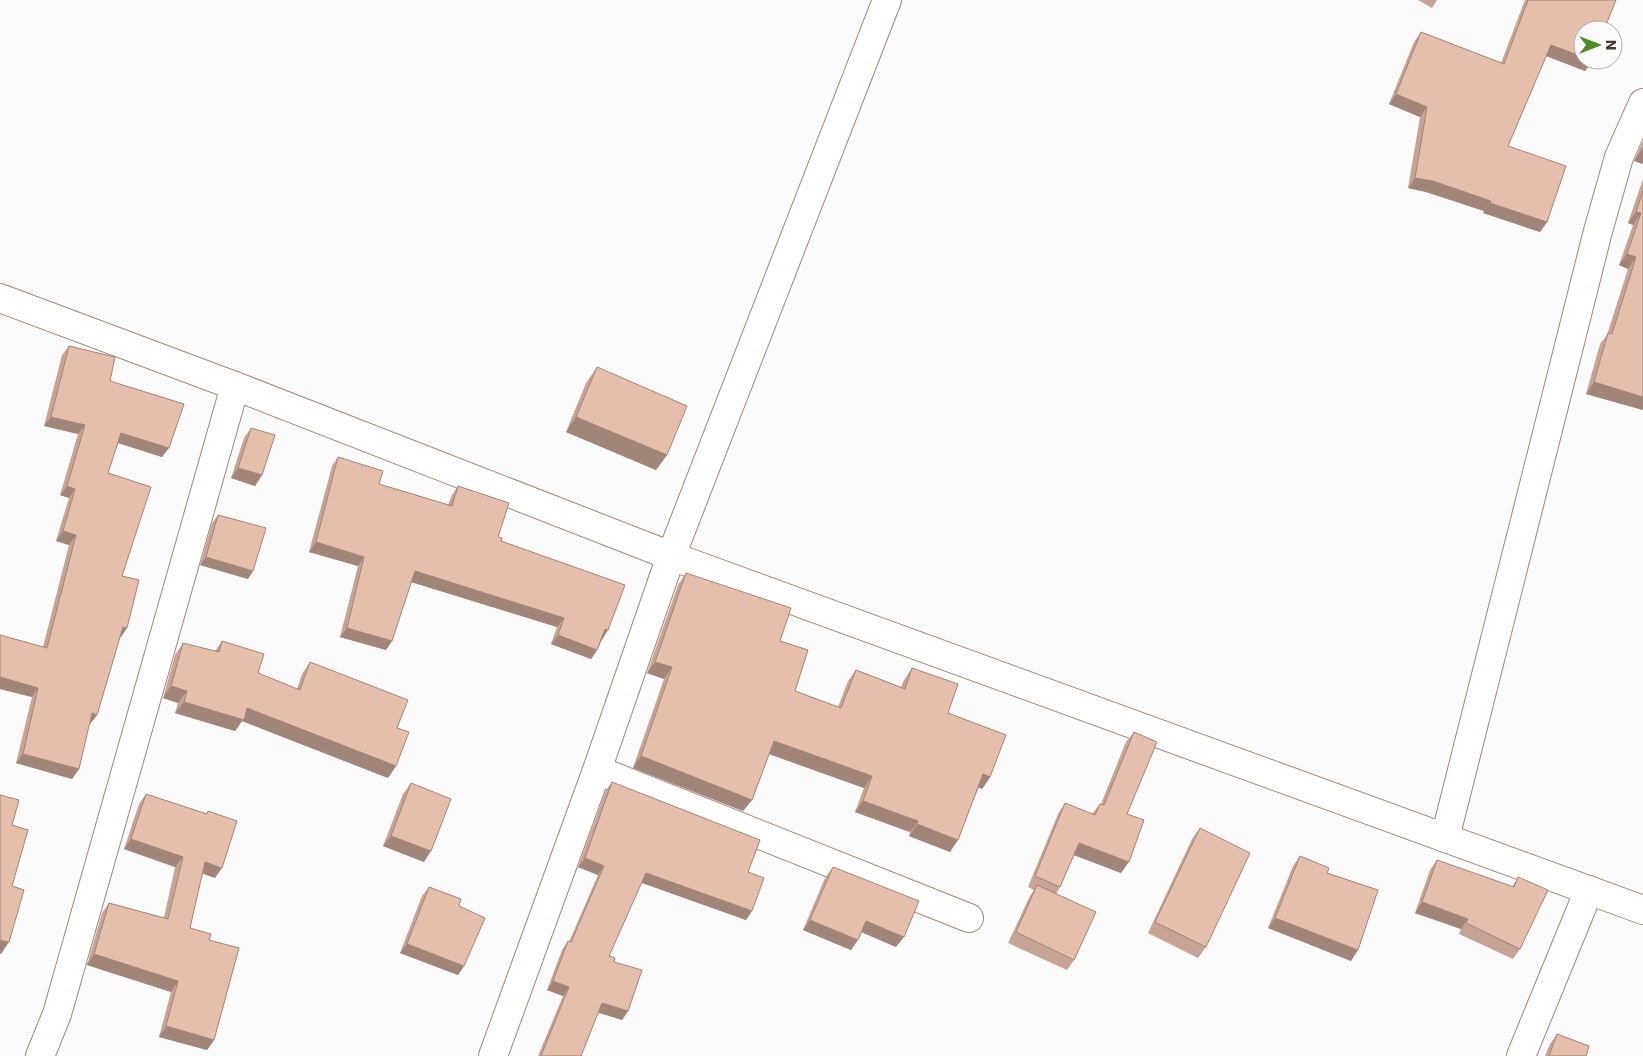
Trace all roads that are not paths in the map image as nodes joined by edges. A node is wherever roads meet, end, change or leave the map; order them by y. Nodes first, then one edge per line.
1 (887, 0) edge
2 (1643, 103) edge
3 (0, 298) edge
4 (235, 386) junction
5 (670, 556) junction
6 (597, 770) junction
7 (1445, 838) junction
8 (1589, 890) junction
9 (1643, 910) edge
10 (969, 918) dead end
11 (40, 1056) edge
12 (493, 1056) edge
13 (1521, 1056) edge

1 - 5 street
2 - 7 street
3 - 4 street
4 - 5 street
4 - 11 street
5 - 6 street
5 - 7 street
6 - 10 street
6 - 12 street
7 - 8 street
8 - 9 street
8 - 13 street

